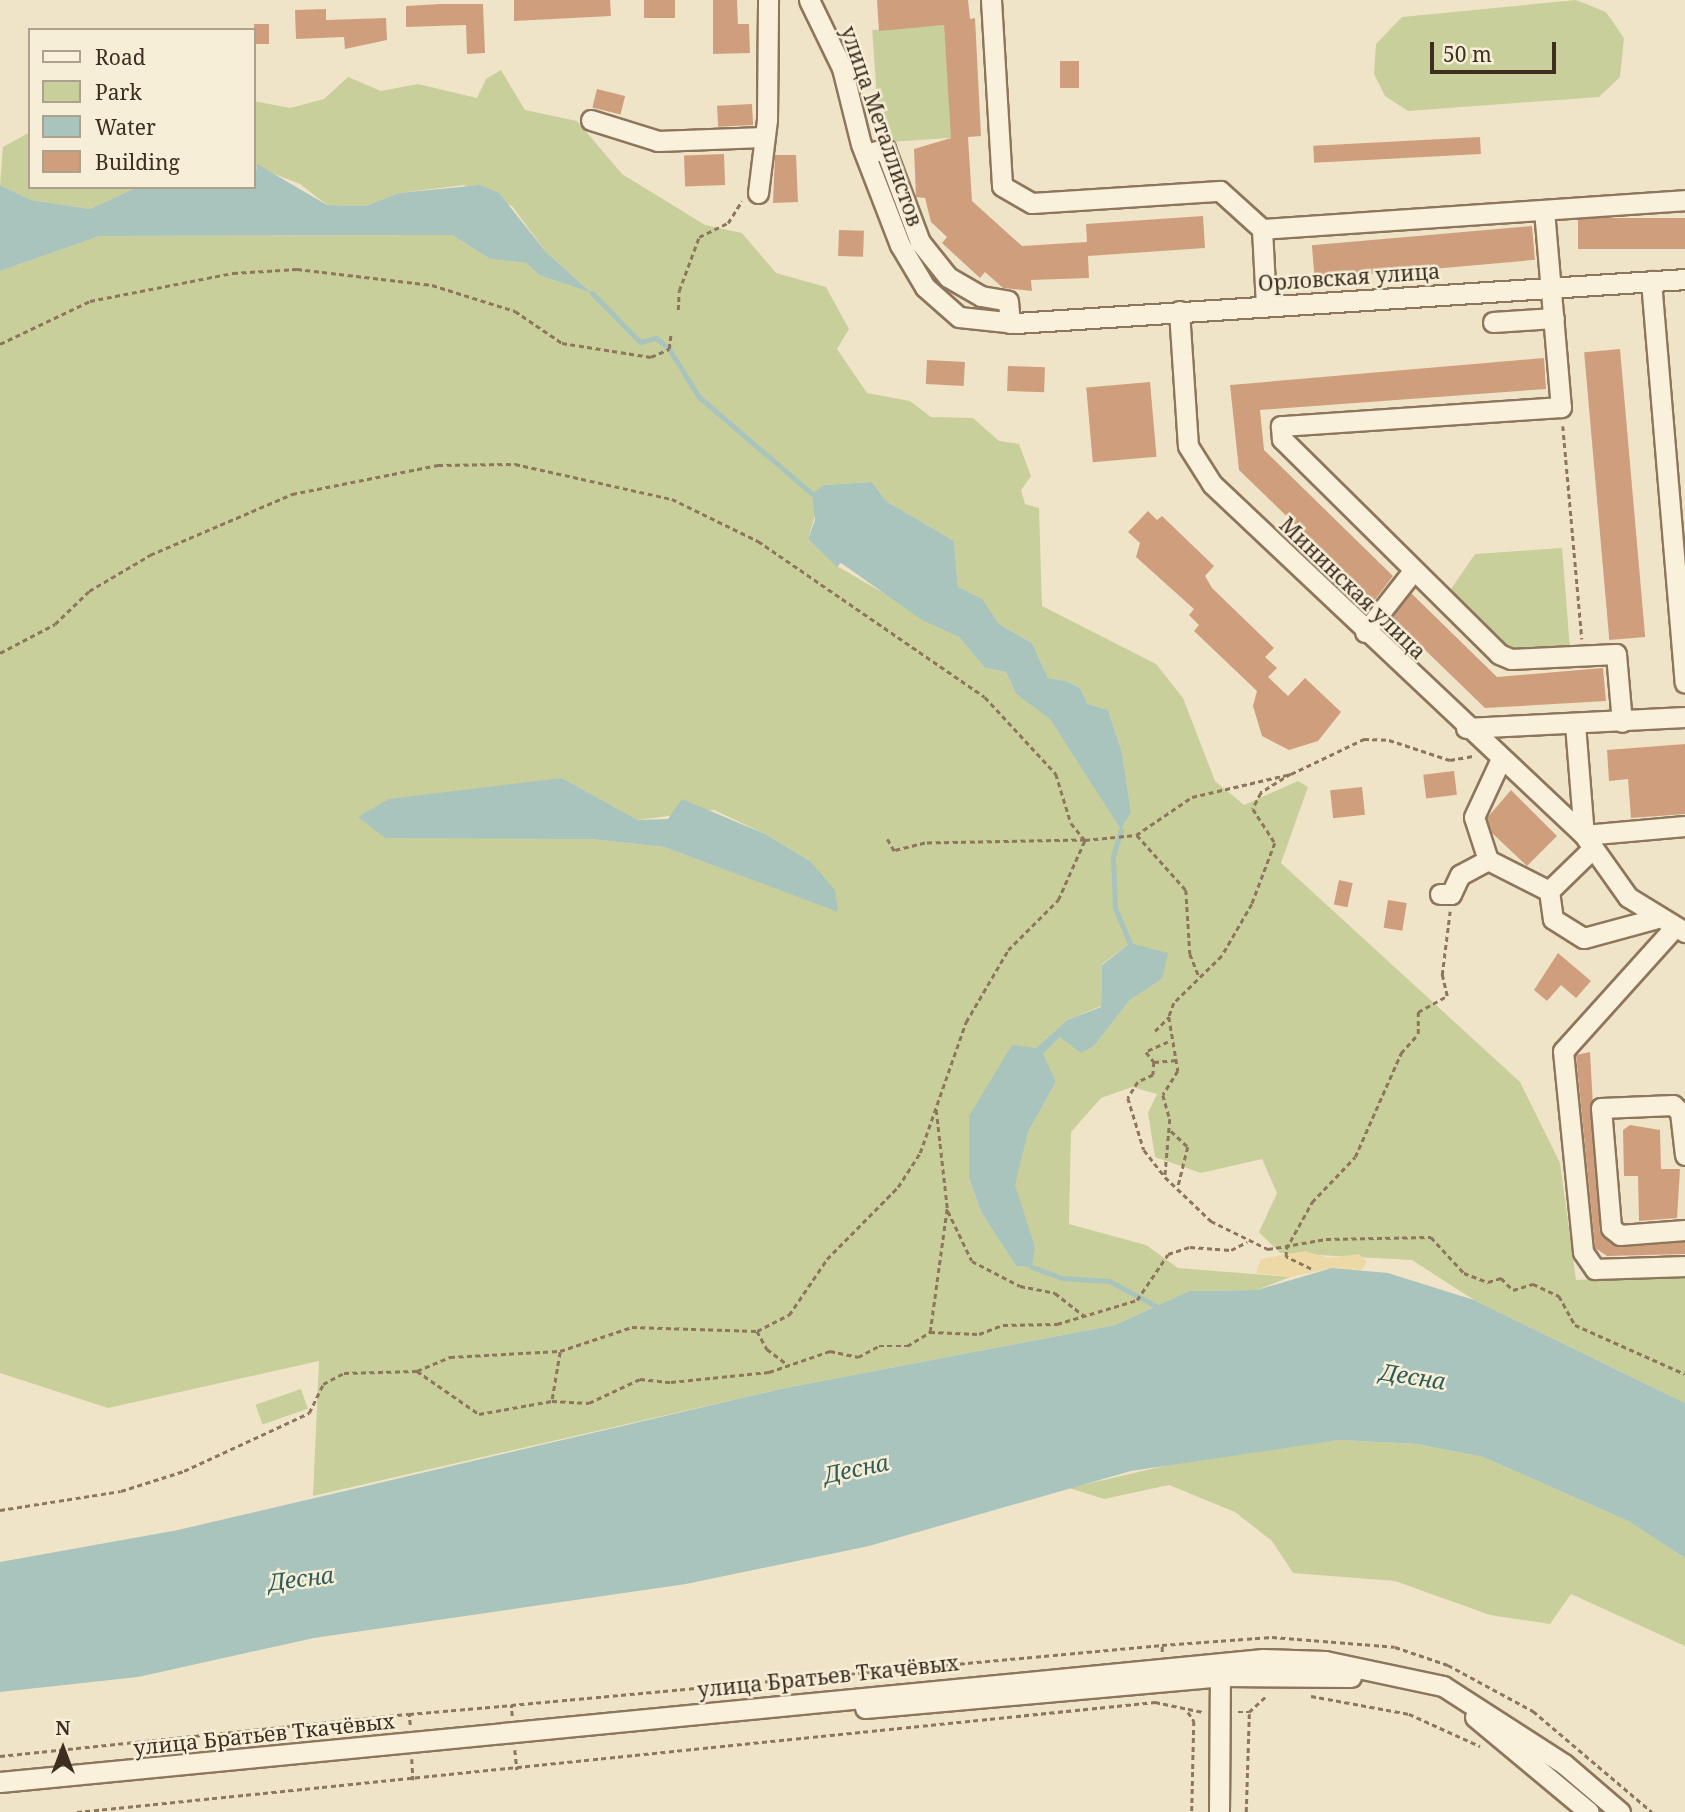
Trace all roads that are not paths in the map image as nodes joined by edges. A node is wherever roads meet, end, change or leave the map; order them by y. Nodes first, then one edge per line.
1 (768, 0) edge
2 (809, 0) edge
3 (991, 0) edge
4 (591, 120) dead end
5 (763, 137) junction
6 (865, 155) junction
7 (751, 195) road end
8 (1685, 200) edge
9 (1544, 210) junction
10 (1262, 229) junction
11 (1685, 279) edge
12 (1651, 281) junction
13 (1550, 286) junction
14 (1266, 306) junction
15 (1179, 311) junction
16 (1554, 318) junction
17 (1493, 322) dead end
18 (1013, 323) junction
19 (1413, 571) junction
20 (1365, 632) junction
21 (1685, 683) edge
22 (1685, 717) edge
23 (1622, 722) junction
24 (1575, 724) junction
25 (1466, 728) junction
26 (1496, 756) junction
27 (1685, 826) edge
28 (1588, 842) junction
29 (1488, 860) junction
30 (1549, 891) junction
31 (1445, 894) road end
32 (1654, 919) junction
33 (1679, 930) edge
34 (1685, 1155) edge
35 (1685, 1230) edge
36 (1685, 1266) edge
37 (1220, 1669) junction
38 (514, 1737) junction
39 (0, 1782) edge
40 (0, 1793) edge
41 (1219, 1812) edge
42 (1590, 1812) edge
43 (1619, 1812) edge

1 - 5 street
2 - 6 street, улица Металлистов
3 - 10 street
4 - 5 street
5 - 7 street
6 - 18 street, улица Металлистов
6 - 18 street
8 - 9 street
9 - 10 street
9 - 13 street
10 - 14 street
11 - 12 street, Орловская улица
12 - 13 street, Орловская улица
12 - 21 street
13 - 14 street, Орловская улица
13 - 16 street
14 - 15 street, Орловская улица
15 - 18 street, Орловская улица
15 - 20 street, Мининская улица
16 - 17 street
16 - 19 street
19 - 20 street
19 - 23 street
20 - 25 street, Мининская улица
22 - 23 street
23 - 24 street
24 - 25 street
24 - 28 street
25 - 26 street, Мининская улица
26 - 28 street, Мининская улица
26 - 29 street
27 - 28 street
28 - 30 street
28 - 32 street, Мининская улица
29 - 30 street
29 - 31 street
30 - 32 street
32 - 33 street, Мининская улица
33 - 36 street
34 - 35 street
37 - 38 street, улица Братьев Ткачёвых
37 - 41 street
37 - 42 street, улица Братьев Ткачёвых
37 - 43 street, улица Братьев Ткачёвых
38 - 39 street, улица Братьев Ткачёвых
38 - 40 street, улица Братьев Ткачёвых

